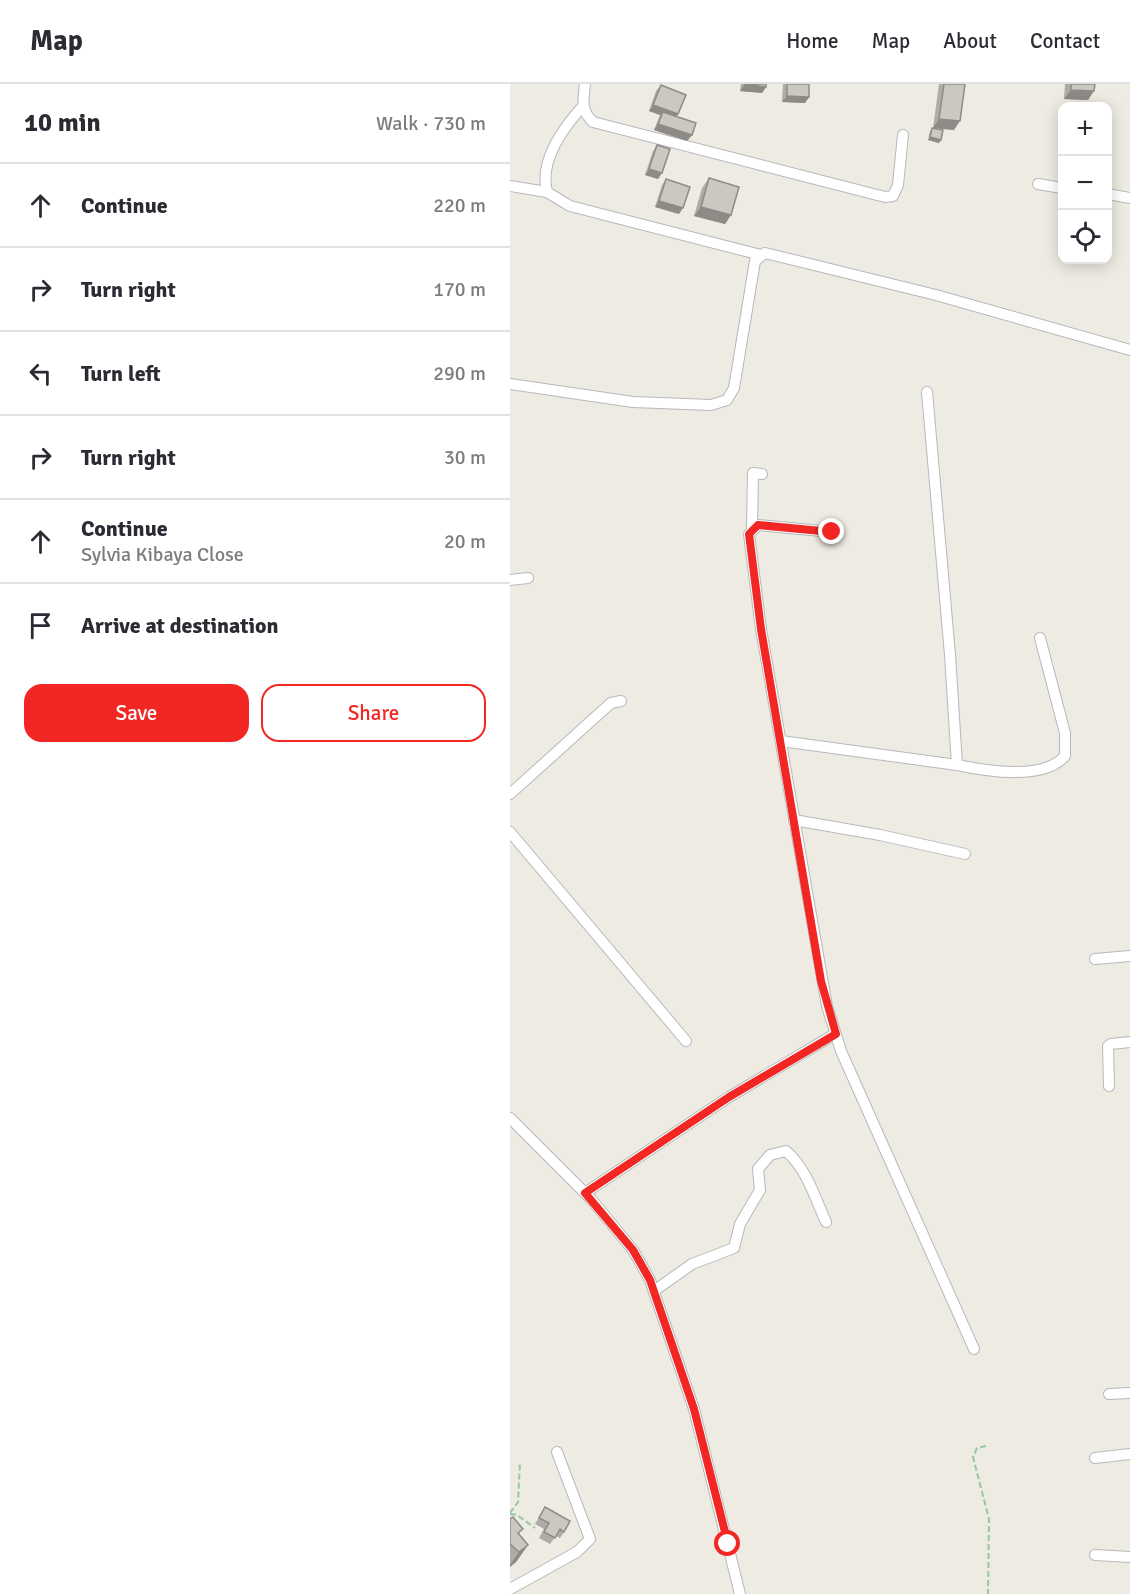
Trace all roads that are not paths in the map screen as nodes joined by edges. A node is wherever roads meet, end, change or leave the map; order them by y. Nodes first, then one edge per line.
1 (585, 84) edge
2 (583, 106) junction
3 (903, 135) dead end
4 (1038, 184) dead end
5 (510, 186) edge
6 (1058, 187) edge
7 (548, 192) junction
8 (1112, 195) edge
9 (1130, 198) edge
10 (761, 255) junction
11 (1130, 350) edge
12 (510, 384) edge
13 (927, 392) dead end
14 (762, 474) dead end
15 (752, 528) junction
16 (832, 532) dead end
17 (528, 578) dead end
18 (510, 579) edge
19 (1040, 638) dead end
20 (621, 701) dead end
21 (781, 741) junction
22 (957, 765) junction
23 (510, 794) edge
24 (794, 820) junction
25 (510, 832) edge
26 (965, 854) dead end
27 (1130, 956) edge
28 (1095, 959) dead end
29 (836, 1034) junction
30 (686, 1041) dead end
31 (1130, 1042) edge
32 (1109, 1086) dead end
33 (510, 1118) edge
34 (585, 1193) junction
35 (826, 1222) dead end
36 (654, 1291) junction
37 (974, 1349) dead end
38 (1130, 1393) edge
39 (1109, 1394) dead end
40 (557, 1452) dead end
41 (1130, 1454) edge
42 (1095, 1458) dead end
43 (1095, 1555) dead end
44 (1130, 1557) edge
45 (510, 1589) edge
46 (741, 1594) edge

1 - 2 street
2 - 3 street
2 - 7 street
4 - 6 street
5 - 7 street
7 - 10 street
8 - 9 street
10 - 11 street
10 - 12 street
13 - 22 street
14 - 15 street
15 - 16 street
15 - 21 street
17 - 18 street
19 - 22 street
20 - 23 street
21 - 22 street
21 - 24 street
24 - 26 street
24 - 29 street
25 - 30 street
27 - 28 street
29 - 34 street
29 - 37 street
31 - 32 street
33 - 34 street
34 - 36 street
35 - 36 street
36 - 46 street
38 - 39 street
40 - 45 street
41 - 42 street
43 - 44 street

